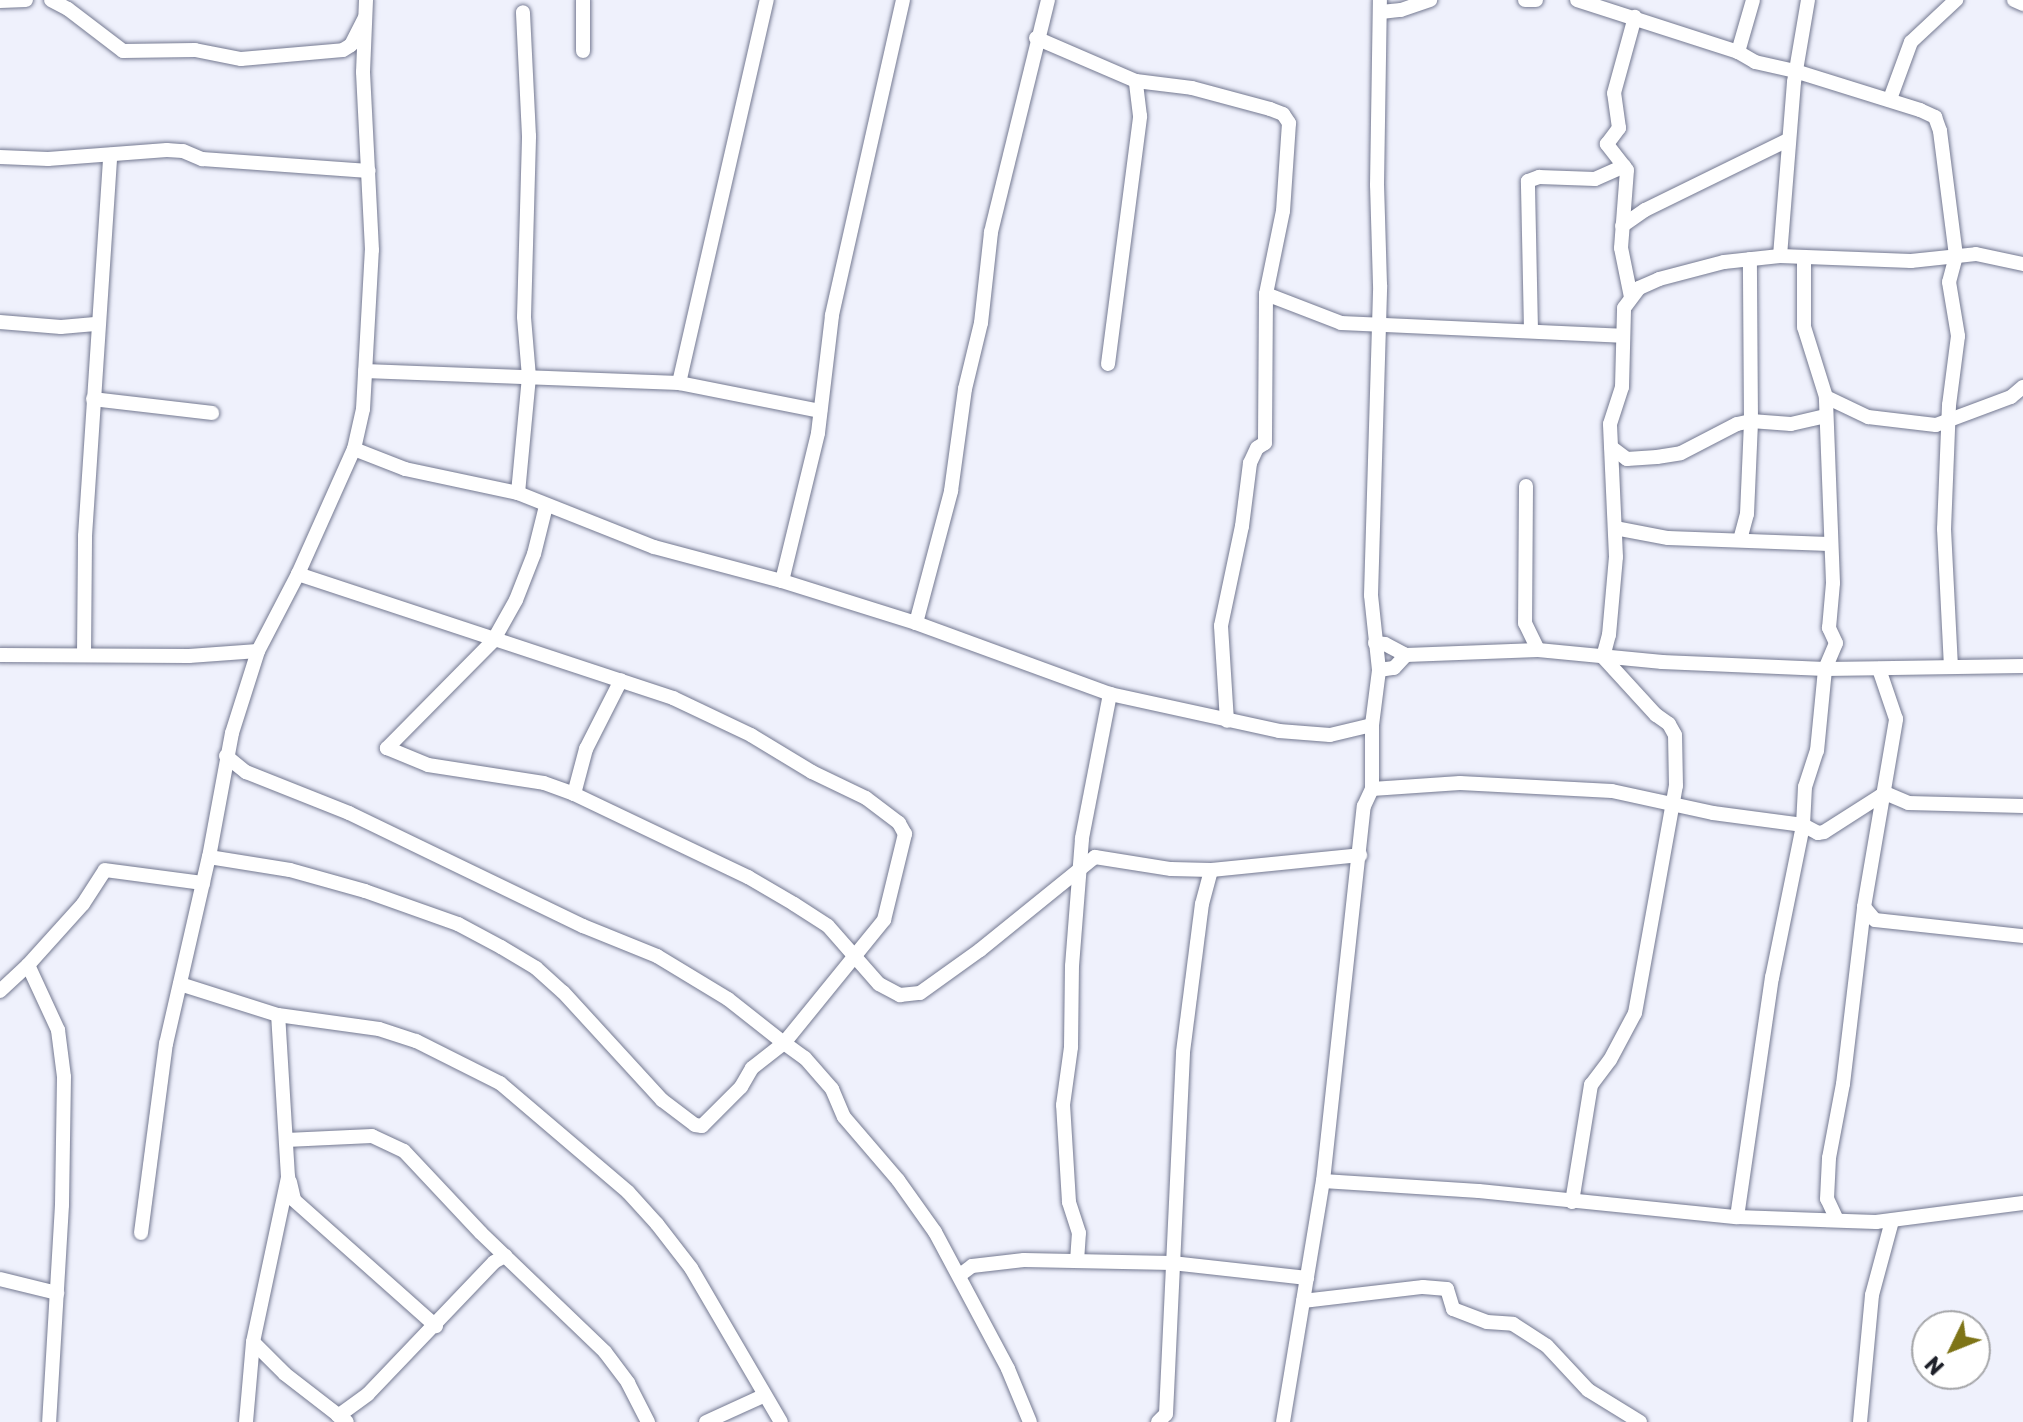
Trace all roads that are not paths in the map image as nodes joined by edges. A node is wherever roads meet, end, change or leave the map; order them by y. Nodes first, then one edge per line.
1 (26, 0) edge
2 (51, 0) edge
3 (366, 0) edge
4 (583, 0) edge
5 (767, 0) edge
6 (903, 0) edge
7 (1048, 0) edge
8 (1430, 0) edge
9 (1525, 0) edge
10 (1536, 0) edge
11 (1577, 0) edge
12 (1753, 0) edge
13 (1808, 0) edge
14 (1956, 0) edge
15 (2014, 0) edge
16 (0, 1) edge
17 (2023, 4) edge
18 (1380, 6) edge
19 (523, 12) dead end
20 (1635, 17) junction
21 (365, 18) junction
22 (1036, 38) junction
23 (583, 51) dead end
24 (1738, 52) junction
25 (1795, 71) junction
26 (1136, 81) junction
27 (1890, 99) junction
28 (1788, 140) junction
29 (110, 155) junction
30 (0, 157) edge
31 (1624, 166) junction
32 (369, 171) junction
33 (1622, 226) junction
34 (1780, 256) junction
35 (1956, 256) junction
36 (1804, 257) junction
37 (1750, 259) junction
38 (2023, 264) edge
39 (1266, 294) junction
40 (1631, 297) junction
41 (0, 322) edge
42 (98, 324) junction
43 (1378, 326) junction
44 (1531, 330) junction
45 (1622, 336) junction
46 (1108, 364) dead end
47 (365, 371) junction
48 (529, 377) junction
49 (679, 383) junction
50 (2023, 387) edge
51 (1826, 397) junction
52 (93, 399) junction
53 (820, 411) junction
54 (212, 413) dead end
55 (1825, 416) junction
56 (1951, 419) junction
57 (1751, 421) junction
58 (1611, 447) junction
59 (354, 449) junction
60 (1526, 486) dead end
61 (518, 493) junction
62 (546, 506) junction
63 (1615, 528) junction
64 (1740, 540) junction
65 (1829, 544) junction
66 (298, 574) junction
67 (782, 581) junction
68 (916, 623) junction
69 (493, 641) junction
70 (1375, 643) junction
71 (1538, 650) junction
72 (258, 651) junction
73 (0, 655) edge
74 (84, 655) junction
75 (1406, 655) junction
76 (1603, 657) junction
77 (2023, 666) edge
78 (1951, 667) junction
79 (1825, 669) junction
80 (1879, 669) junction
81 (1379, 670) junction
82 (621, 680) junction
83 (1110, 694) junction
84 (1227, 721) junction
85 (1372, 725) junction
86 (226, 756) junction
87 (1372, 789) junction
88 (1885, 793) junction
89 (574, 794) junction
90 (1674, 805) junction
91 (2023, 806) edge
92 (1803, 825) junction
93 (1360, 855) junction
94 (209, 857) junction
95 (1080, 865) junction
96 (1211, 870) junction
97 (203, 883) junction
98 (1864, 907) junction
99 (2023, 936) edge
100 (855, 957) junction
101 (28, 965) junction
102 (180, 984) junction
103 (0, 991) edge
104 (278, 1015) junction
105 (784, 1043) junction
106 (286, 1140) junction
107 (288, 1177) junction
108 (1323, 1181) junction
109 (1572, 1202) junction
110 (2023, 1203) edge
111 (1737, 1217) junction
112 (1837, 1220) junction
113 (1892, 1221) junction
114 (141, 1233) dead end
115 (505, 1256) junction
116 (1077, 1261) junction
117 (1172, 1263) junction
118 (960, 1275) junction
119 (1307, 1278) junction
120 (0, 1279) edge
121 (57, 1293) junction
122 (1303, 1301) junction
123 (436, 1326) junction
124 (253, 1342) junction
125 (763, 1396) junction
126 (342, 1419) edge
127 (49, 1422) edge
128 (246, 1422) edge
129 (648, 1422) edge
130 (706, 1422) edge
131 (781, 1422) edge
132 (1030, 1422) edge
133 (1158, 1422) edge
134 (1283, 1422) edge
135 (1640, 1422) edge
136 (1860, 1422) edge

1 - 16 street
2 - 21 street
3 - 21 street
4 - 23 street
5 - 49 street
6 - 53 street
7 - 22 street
8 - 18 street
9 - 10 street
11 - 20 street
12 - 24 street
13 - 25 street
14 - 27 street
15 - 17 street
18 - 43 street
19 - 48 street
20 - 24 street
20 - 31 street
21 - 32 street
22 - 26 street
22 - 68 street
24 - 25 street
25 - 27 street
25 - 28 street
26 - 39 street
26 - 46 street
27 - 35 street
28 - 33 street
28 - 34 street
29 - 30 street
29 - 32 street
29 - 42 street
31 - 33 street
31 - 44 street
32 - 47 street
33 - 40 street
34 - 36 street
34 - 37 street
35 - 36 street
35 - 38 street
35 - 56 street
36 - 51 street
37 - 40 street
37 - 57 street
39 - 43 street
39 - 84 street
40 - 45 street
41 - 42 street
42 - 52 street
43 - 44 street
43 - 70 street
44 - 45 street
45 - 58 street
47 - 48 street
47 - 59 street
48 - 49 street
48 - 61 street
49 - 53 street
50 - 56 street
51 - 55 street
51 - 56 street
52 - 54 street
52 - 74 street
53 - 67 street
55 - 57 street
55 - 65 street
56 - 78 street
57 - 58 street
57 - 64 street
58 - 63 street
59 - 61 street
59 - 66 street
60 - 71 street
61 - 62 street
62 - 67 street
62 - 69 street
63 - 64 street
63 - 76 street
64 - 65 street
65 - 79 street
66 - 69 street
66 - 72 street
67 - 68 street
68 - 83 street
69 - 82 street
69 - 89 street
70 - 75 street
70 - 81 street
71 - 75 street
71 - 76 street
72 - 74 street
72 - 86 street
73 - 74 street
75 - 81 street
76 - 79 street
76 - 90 street
77 - 78 street
78 - 80 street
79 - 80 street
79 - 92 street
80 - 88 street
81 - 85 street
82 - 89 street
82 - 100 street
83 - 84 street
83 - 95 street
84 - 85 street
85 - 87 street
86 - 94 street
86 - 105 street
87 - 90 street
87 - 93 street
88 - 91 street
88 - 92 street
88 - 98 street
89 - 100 street
90 - 92 street
90 - 109 street
92 - 111 street
93 - 96 street
93 - 108 street
94 - 97 street
94 - 105 street
95 - 96 street
95 - 100 street
95 - 116 street
96 - 117 street
97 - 101 street
97 - 102 street
98 - 99 street
98 - 112 street
100 - 105 street
101 - 103 street
101 - 121 street
102 - 104 street
102 - 114 street
104 - 106 street
104 - 125 street
105 - 118 street
106 - 107 street
106 - 115 street
107 - 123 street
107 - 124 street
108 - 109 street
108 - 119 street
109 - 111 street
110 - 113 street
111 - 112 street
112 - 113 street
113 - 136 street
115 - 123 street
115 - 129 street
116 - 117 street
116 - 118 street
117 - 119 street
117 - 133 street
118 - 132 street
119 - 122 street
120 - 121 street
121 - 127 street
122 - 134 street
122 - 135 street
123 - 126 street
124 - 126 street
124 - 128 street
125 - 130 street
125 - 131 street

